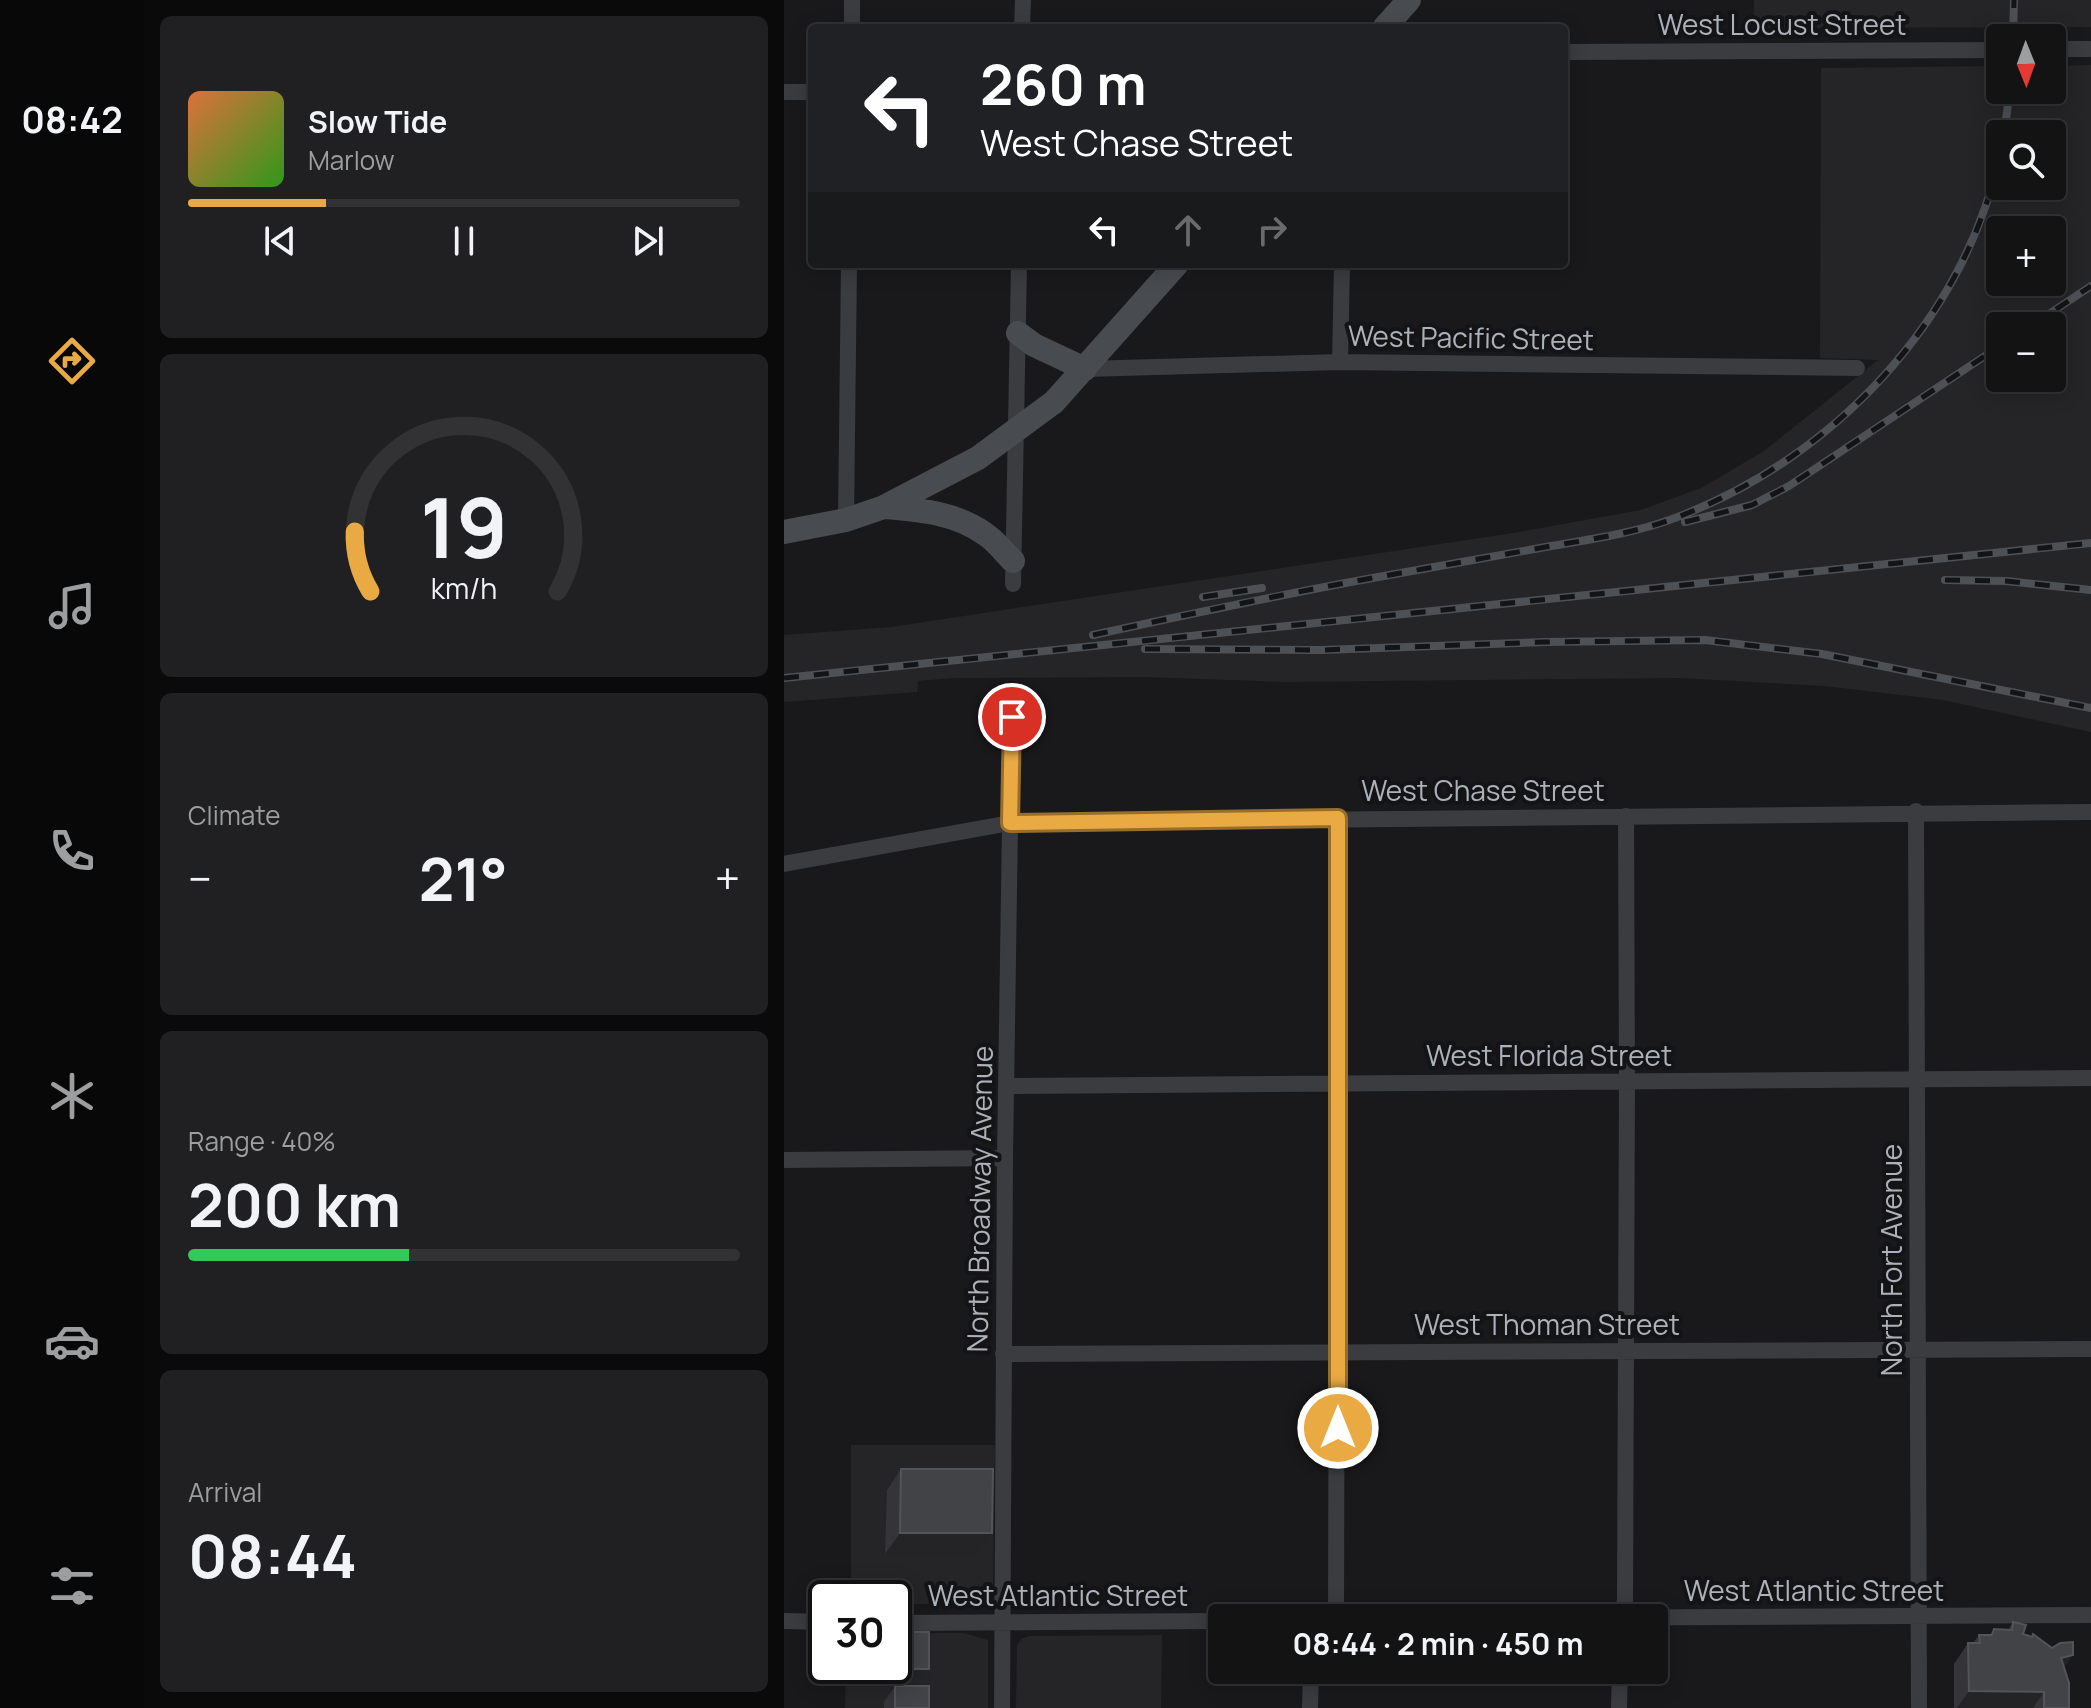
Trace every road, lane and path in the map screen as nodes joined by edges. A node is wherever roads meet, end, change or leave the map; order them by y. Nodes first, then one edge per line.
1 (852, 0) edge
2 (1023, 0) edge
3 (1409, 0) edge
4 (852, 24) edge
5 (1022, 24) edge
6 (1388, 24) edge
7 (2066, 49) edge
8 (2091, 49) edge
9 (1986, 50) edge
10 (1568, 52) edge
11 (784, 92) edge
12 (808, 92) edge
13 (849, 268) edge
14 (1019, 268) edge
15 (1173, 268) edge
16 (1342, 268) edge
17 (1018, 333) junction
18 (1340, 362) junction
19 (1857, 368) dead end
20 (1085, 369) junction
21 (1014, 432) junction
22 (884, 507) junction
23 (846, 520) junction
24 (784, 532) edge
25 (1013, 573) joint
26 (1012, 691) dead end
27 (1916, 811) junction
28 (2091, 812) edge
29 (1626, 816) junction
30 (1338, 818) junction
31 (1010, 823) junction
32 (784, 864) edge
33 (2091, 1078) edge
34 (1917, 1080) junction
35 (1627, 1082) junction
36 (1339, 1083) junction
37 (1007, 1086) junction
38 (1005, 1158) junction
39 (784, 1160) edge
40 (2091, 1349) edge
41 (1627, 1351) junction
42 (1918, 1351) junction
43 (1338, 1352) junction
44 (1003, 1354) junction
45 (1336, 1604) edge
46 (1624, 1604) edge
47 (2091, 1615) edge
48 (1920, 1617) junction
49 (1668, 1618) edge
50 (784, 1621) edge
51 (1208, 1621) edge
52 (808, 1622) edge
53 (912, 1623) edge
54 (1003, 1624) junction
55 (1311, 1684) edge
56 (1620, 1684) edge
57 (1002, 1708) edge
58 (1310, 1708) edge
59 (1619, 1708) edge
60 (1919, 1708) edge

1 - 4 street
2 - 5 street
3 - 6 street
7 - 8 street
9 - 10 street, West Locust Street
11 - 12 street
13 - 23 street
14 - 17 street
15 - 20 street
16 - 18 street
17 - 20 street
17 - 21 street
18 - 19 street, West Pacific Street
18 - 20 street, West Pacific Street
20 - 21 street
21 - 22 street
21 - 25 street
22 - 23 street
22 - 25 street
23 - 24 street
26 - 31 street, North Broadway Avenue
27 - 28 street, West Chase Street
27 - 29 street, West Chase Street
27 - 34 street, North Fort Avenue
29 - 30 street, West Chase Street
29 - 35 street
30 - 31 street, West Chase Street
30 - 36 street
31 - 32 street, West Chase Street
31 - 37 street, North Broadway Avenue
33 - 34 street, West Florida Street
34 - 35 street, West Florida Street
34 - 42 street, North Fort Avenue
35 - 36 street, West Florida Street
35 - 41 street
36 - 37 street, West Florida Street
36 - 43 street
37 - 38 street, North Broadway Avenue
38 - 39 street
38 - 44 street, North Broadway Avenue
40 - 42 street, West Thoman Street
41 - 42 street, West Thoman Street
41 - 43 street, West Thoman Street
41 - 46 street
42 - 48 street, North Fort Avenue
43 - 44 street, West Thoman Street
43 - 45 street
44 - 54 street, North Broadway Avenue
47 - 48 street, West Atlantic Street
48 - 49 street, West Atlantic Street
48 - 60 street, North Fort Avenue
50 - 52 street
51 - 54 street, West Atlantic Street
53 - 54 street, West Atlantic Street
54 - 57 street, North Broadway Avenue
55 - 58 street
56 - 59 street

